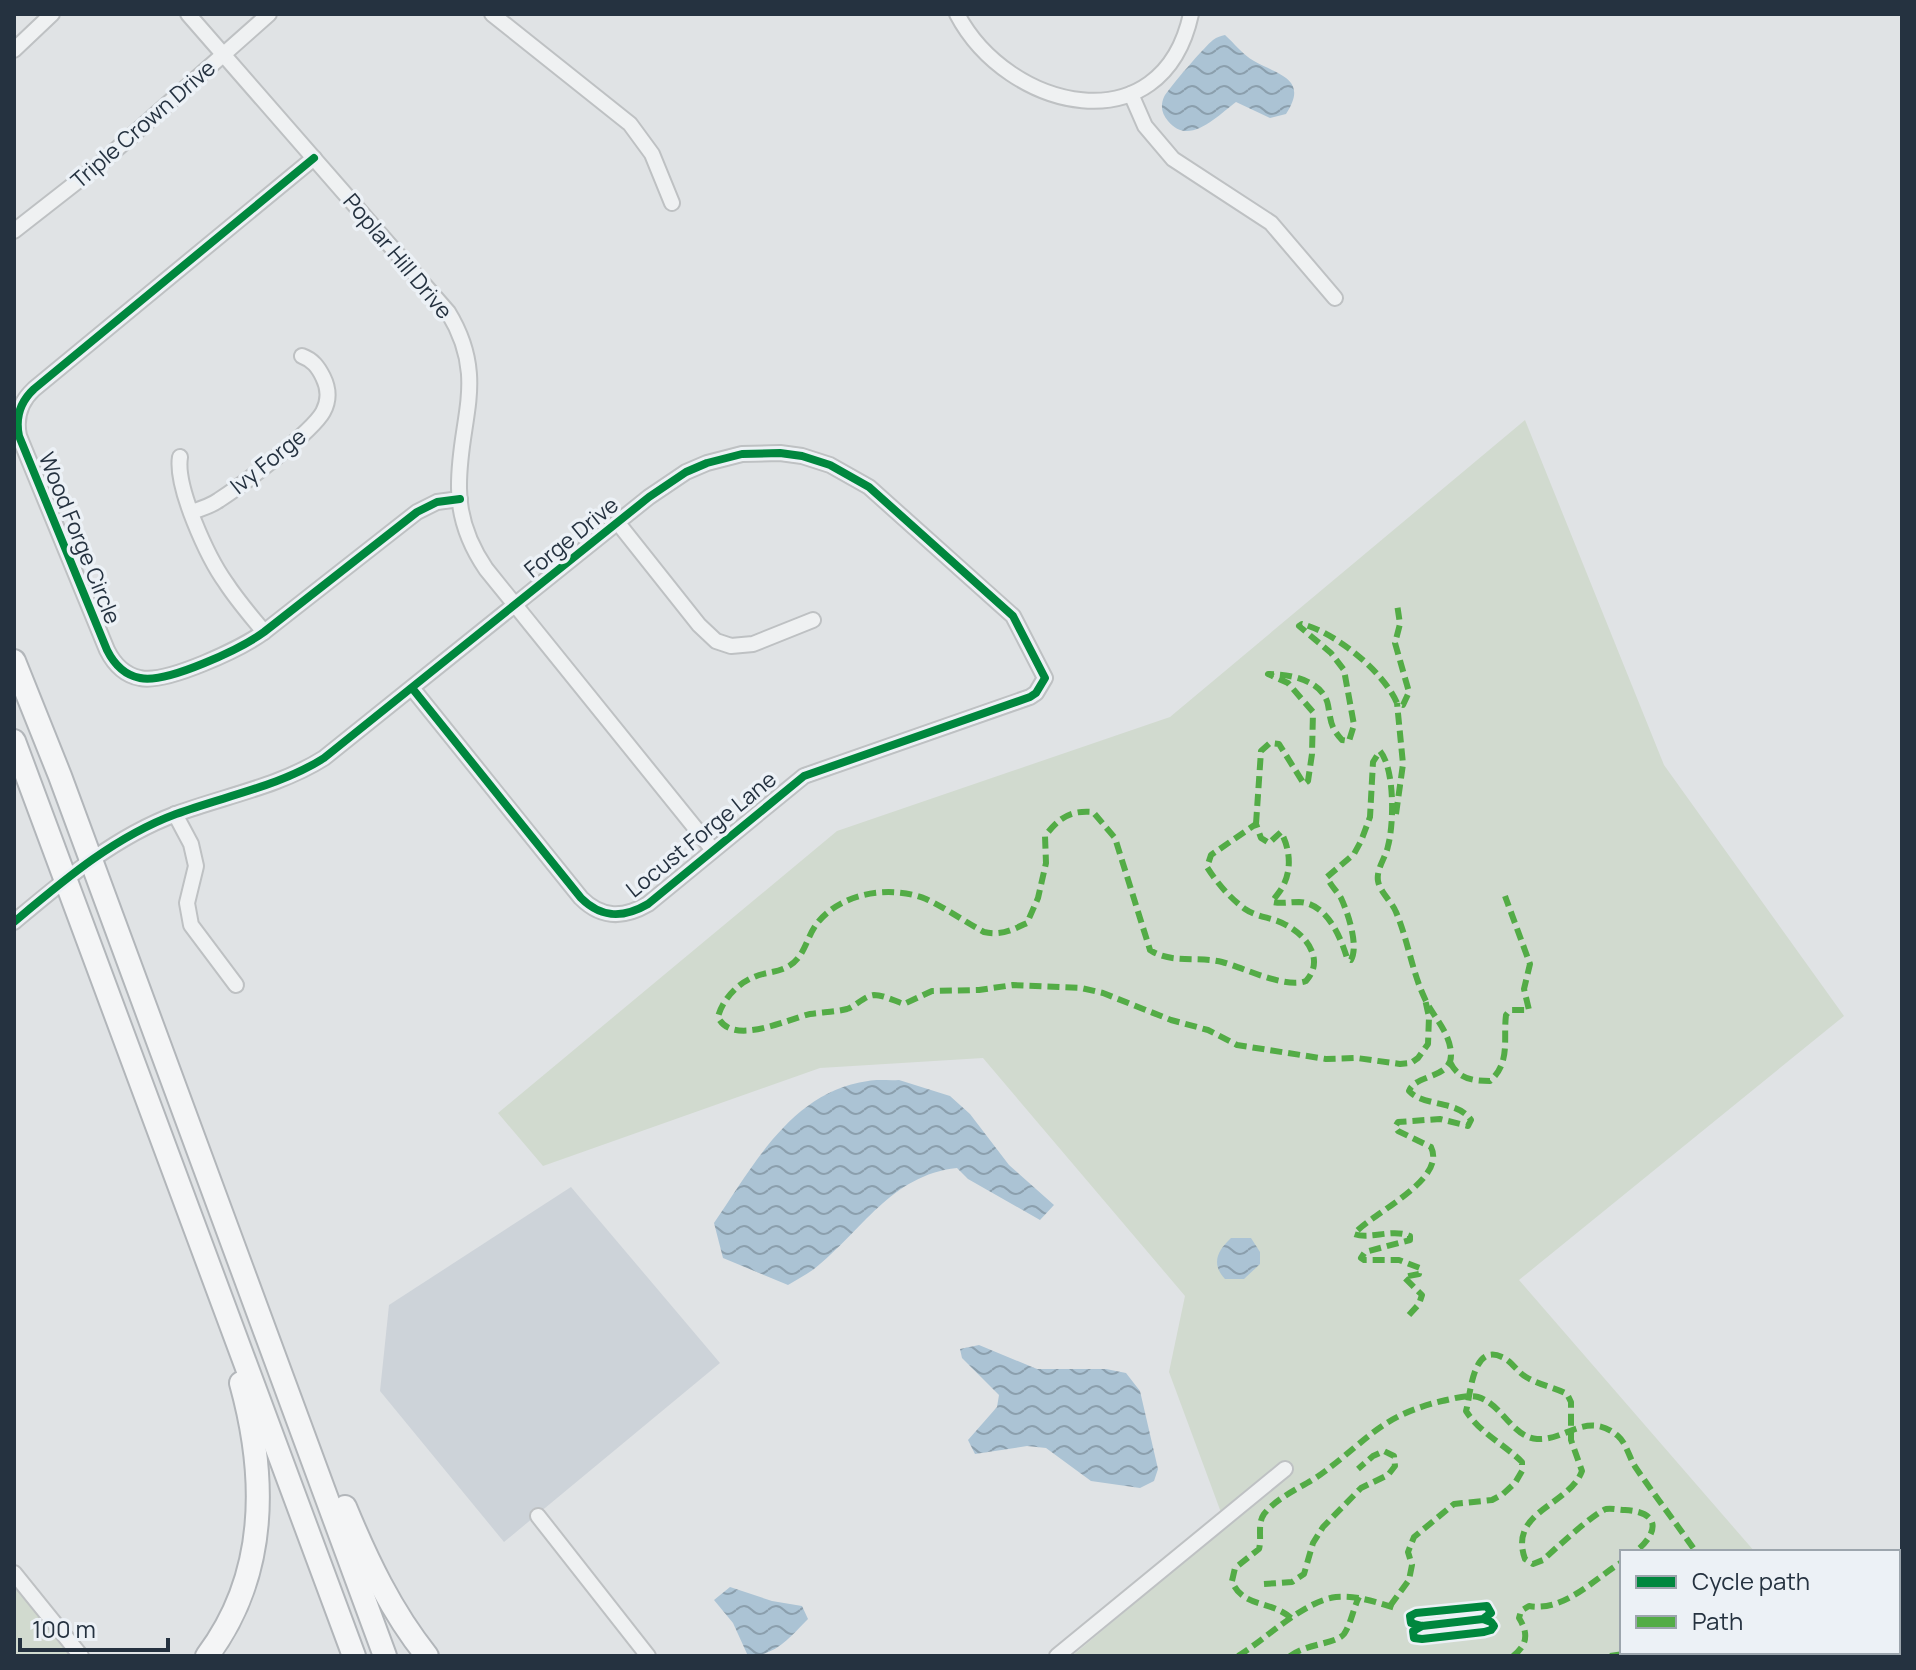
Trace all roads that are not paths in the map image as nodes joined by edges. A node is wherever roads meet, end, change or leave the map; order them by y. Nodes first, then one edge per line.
1 (52, 14) edge
2 (188, 14) edge
3 (269, 14) edge
4 (492, 14) edge
5 (957, 14) edge
6 (1191, 14) edge
7 (14, 50) edge
8 (224, 55) junction
9 (1131, 94) junction
10 (314, 158) junction
11 (672, 203) dead end
12 (14, 231) edge
13 (1335, 298) dead end
14 (302, 356) dead end
15 (180, 457) dead end
16 (460, 499) junction
17 (191, 512) junction
18 (618, 523) junction
19 (515, 605) junction
20 (813, 620) dead end
21 (264, 632) junction
22 (14, 661) edge
23 (1045, 678) joint
24 (412, 688) junction
25 (14, 741) edge
26 (175, 814) junction
27 (713, 850) junction
28 (91, 860) junction
29 (67, 879) junction
30 (14, 922) edge
31 (236, 985) dead end
32 (221, 1210) junction
33 (221, 1296) junction
34 (1285, 1469) dead end
35 (538, 1516) dead end
36 (14, 1573) edge
37 (81, 1656) edge
38 (207, 1656) edge
39 (354, 1656) edge
40 (385, 1656) edge
41 (427, 1656) edge
42 (648, 1656) edge
43 (1057, 1656) edge

1 - 7 street
2 - 8 street, Poplar Hill Drive
3 - 8 street, Triple Crown Drive
4 - 11 street
5 - 9 street
6 - 9 street
8 - 10 street, Poplar Hill Drive
8 - 12 street, Triple Crown Drive
9 - 13 street
10 - 16 street, Poplar Hill Drive
10 - 21 street, Wood Forge Circle
14 - 17 street, Ivy Forge
15 - 17 street
16 - 19 street, Poplar Hill Drive
16 - 21 street, Wood Forge Circle
17 - 21 street
18 - 19 street, Forge Drive
18 - 20 street
18 - 23 street, Forge Drive
19 - 24 street, Forge Drive
19 - 27 street, Poplar Hill Drive
22 - 28 highway
23 - 27 street, Locust Forge Lane
24 - 26 street, Forge Drive
24 - 27 street, Locust Forge Lane
25 - 29 highway
26 - 28 street, Forge Drive
26 - 31 street
28 - 29 street, Forge Drive
28 - 32 highway
29 - 30 street, Forge Drive
29 - 33 highway
32 - 40 highway
32 - 41 highway
33 - 38 highway
33 - 39 highway
34 - 43 street
35 - 42 street
36 - 37 street

